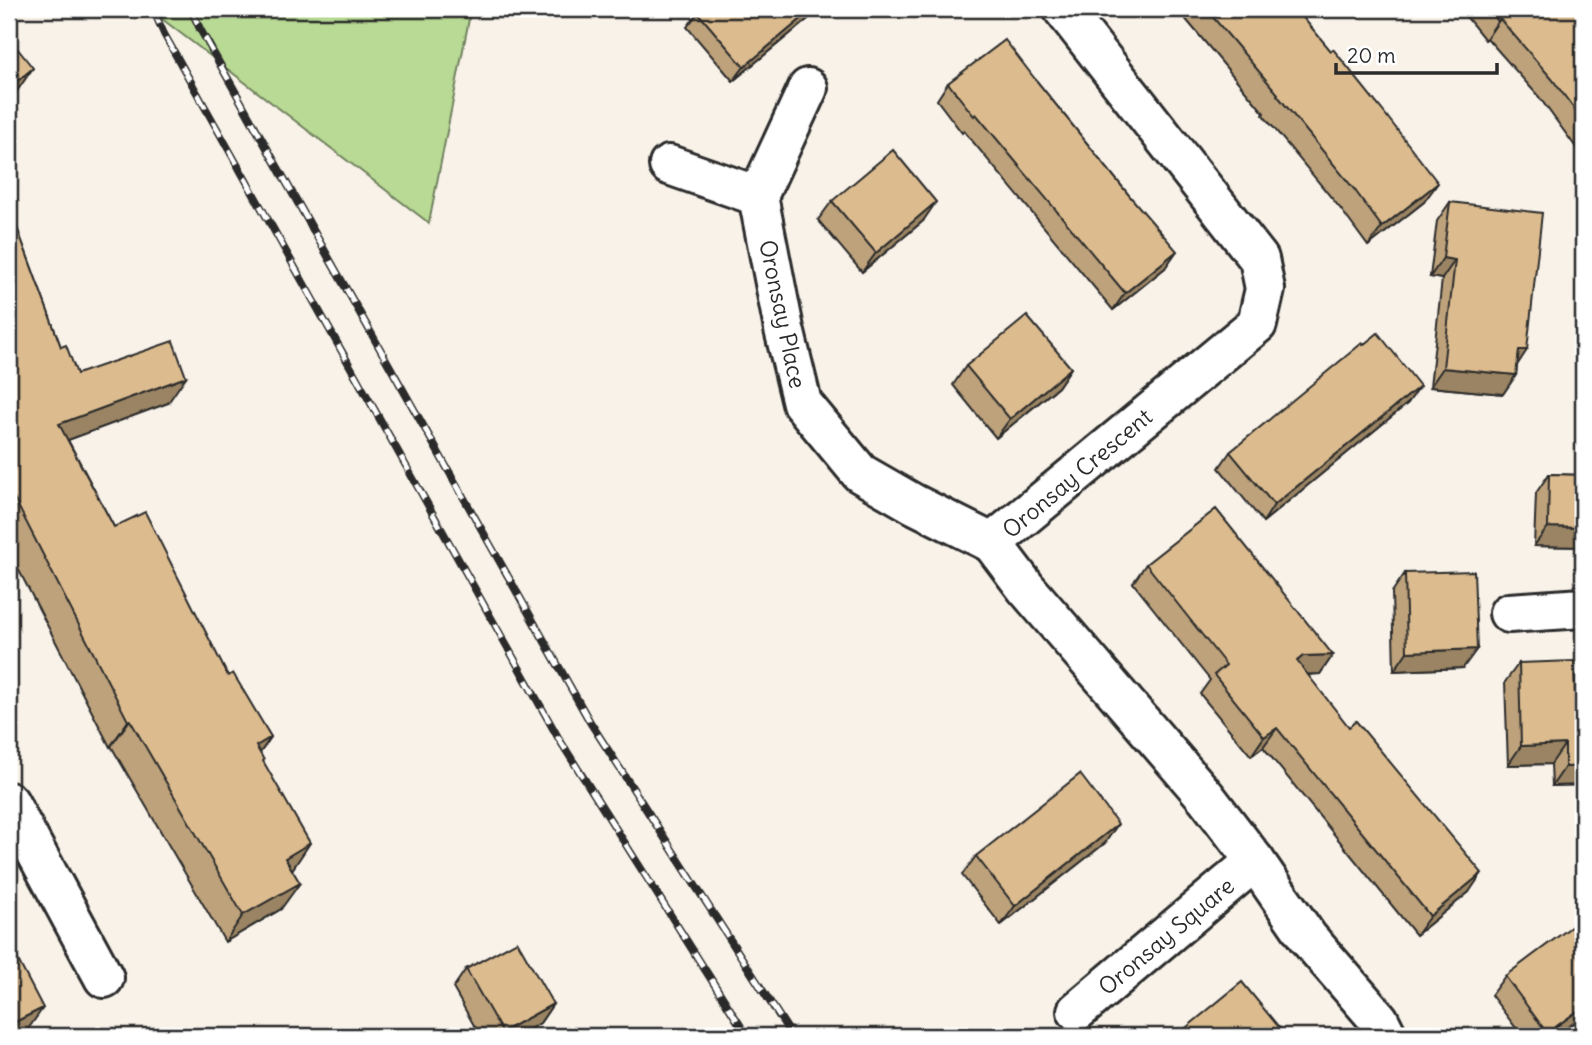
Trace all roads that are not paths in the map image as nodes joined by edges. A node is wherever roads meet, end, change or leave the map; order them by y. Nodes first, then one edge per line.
1 (1063, 9) edge
2 (808, 88) dead end
3 (669, 165) dead end
4 (758, 196) junction
5 (992, 543) junction
6 (1583, 608) edge
7 (1509, 613) dead end
8 (9, 802) edge
9 (1255, 861) junction
10 (104, 978) dead end
11 (1077, 1011) dead end
12 (1387, 1036) edge

1 - 5 street, Oronsay Crescent
2 - 4 street
3 - 4 street
4 - 5 street, Oronsay Place
5 - 9 street, Oronsay Crescent
6 - 7 street
8 - 10 street
9 - 11 street, Oronsay Square
9 - 12 street, Oronsay Crescent

